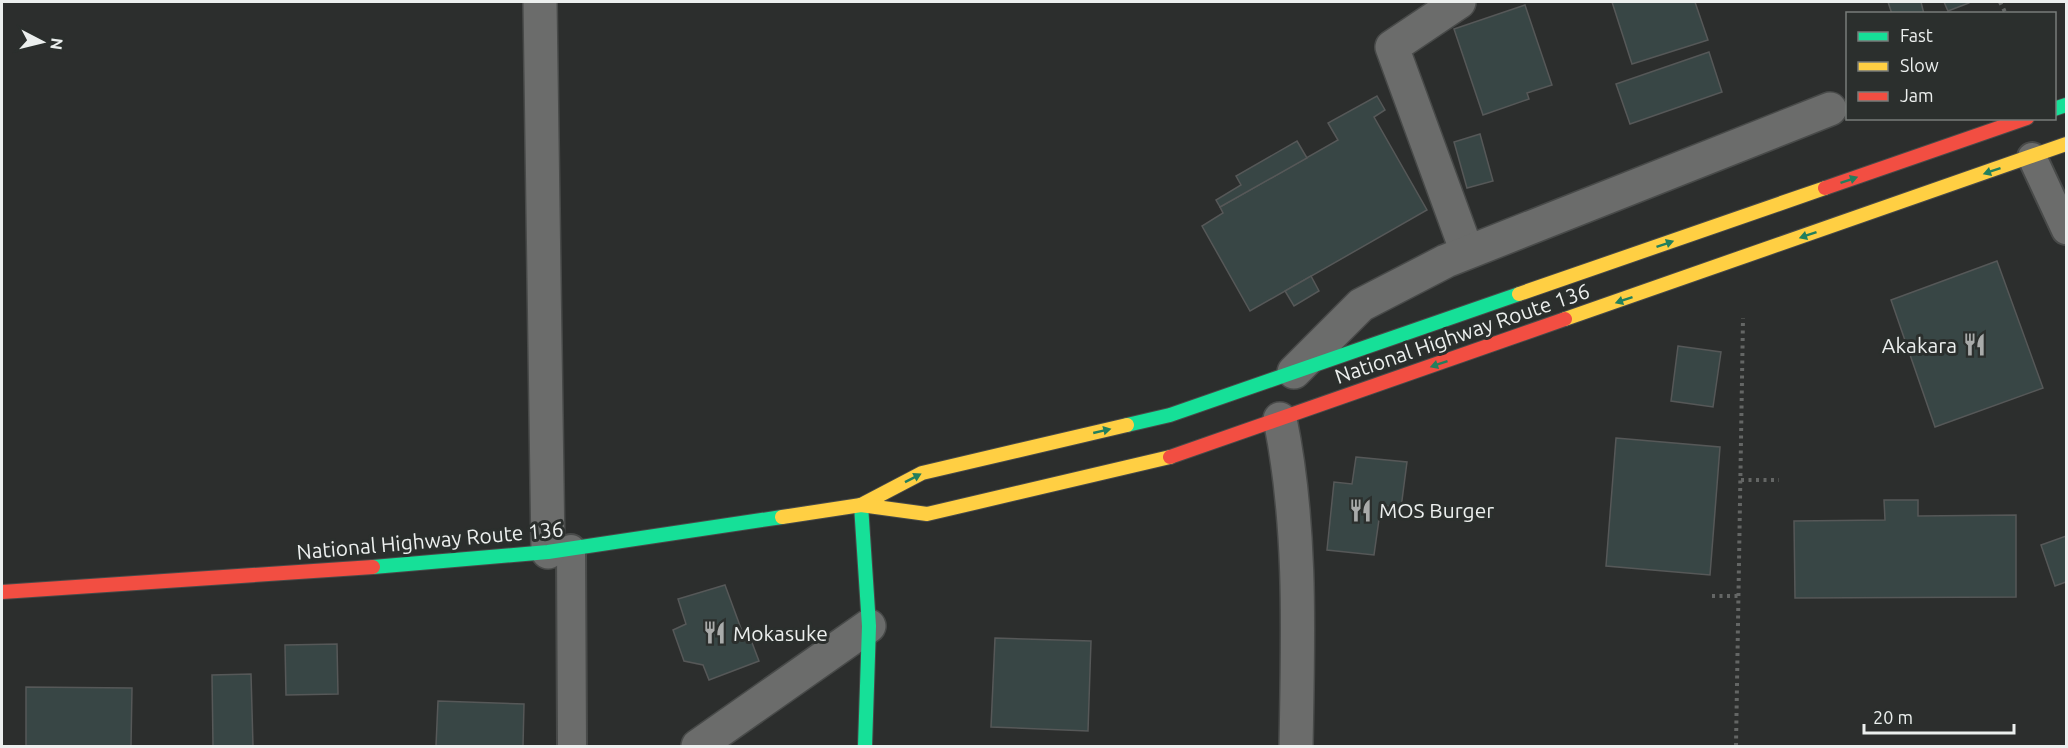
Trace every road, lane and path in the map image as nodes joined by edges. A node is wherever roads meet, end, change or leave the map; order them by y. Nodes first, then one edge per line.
1 (540, 2) edge
2 (1459, 2) edge
3 (1830, 109) dead end
4 (2021, 120) edge
5 (2067, 144) edge
6 (2032, 158) junction
7 (2067, 230) edge
8 (1467, 252) junction
9 (1743, 318) dead end
10 (1294, 372) junction
11 (1280, 419) junction
12 (1741, 480) junction
13 (1779, 480) dead end
14 (861, 505) junction
15 (559, 550) junction
16 (2, 592) edge
17 (1712, 596) dead end
18 (1739, 596) junction
19 (869, 626) junction
20 (572, 747) edge
21 (698, 747) edge
22 (865, 747) edge
23 (1296, 747) edge
24 (1736, 747) edge

1 - 15 street
2 - 8 street
3 - 8 street
10 -> 4 main road, National Highway Route 136
5 - 6 main road, National Highway Route 136
6 - 7 lane
6 -> 11 main road, National Highway Route 136
8 - 10 street
9 - 12 path
14 -> 10 main road, National Highway Route 136
11 - 14 main road, National Highway Route 136
11 - 23 street
12 - 13 path
12 - 18 path
14 - 15 main road, National Highway Route 136
14 - 19 main road
15 - 16 main road, National Highway Route 136
15 - 20 lane
17 - 18 path
18 - 24 path
19 - 21 street
19 - 22 main road

